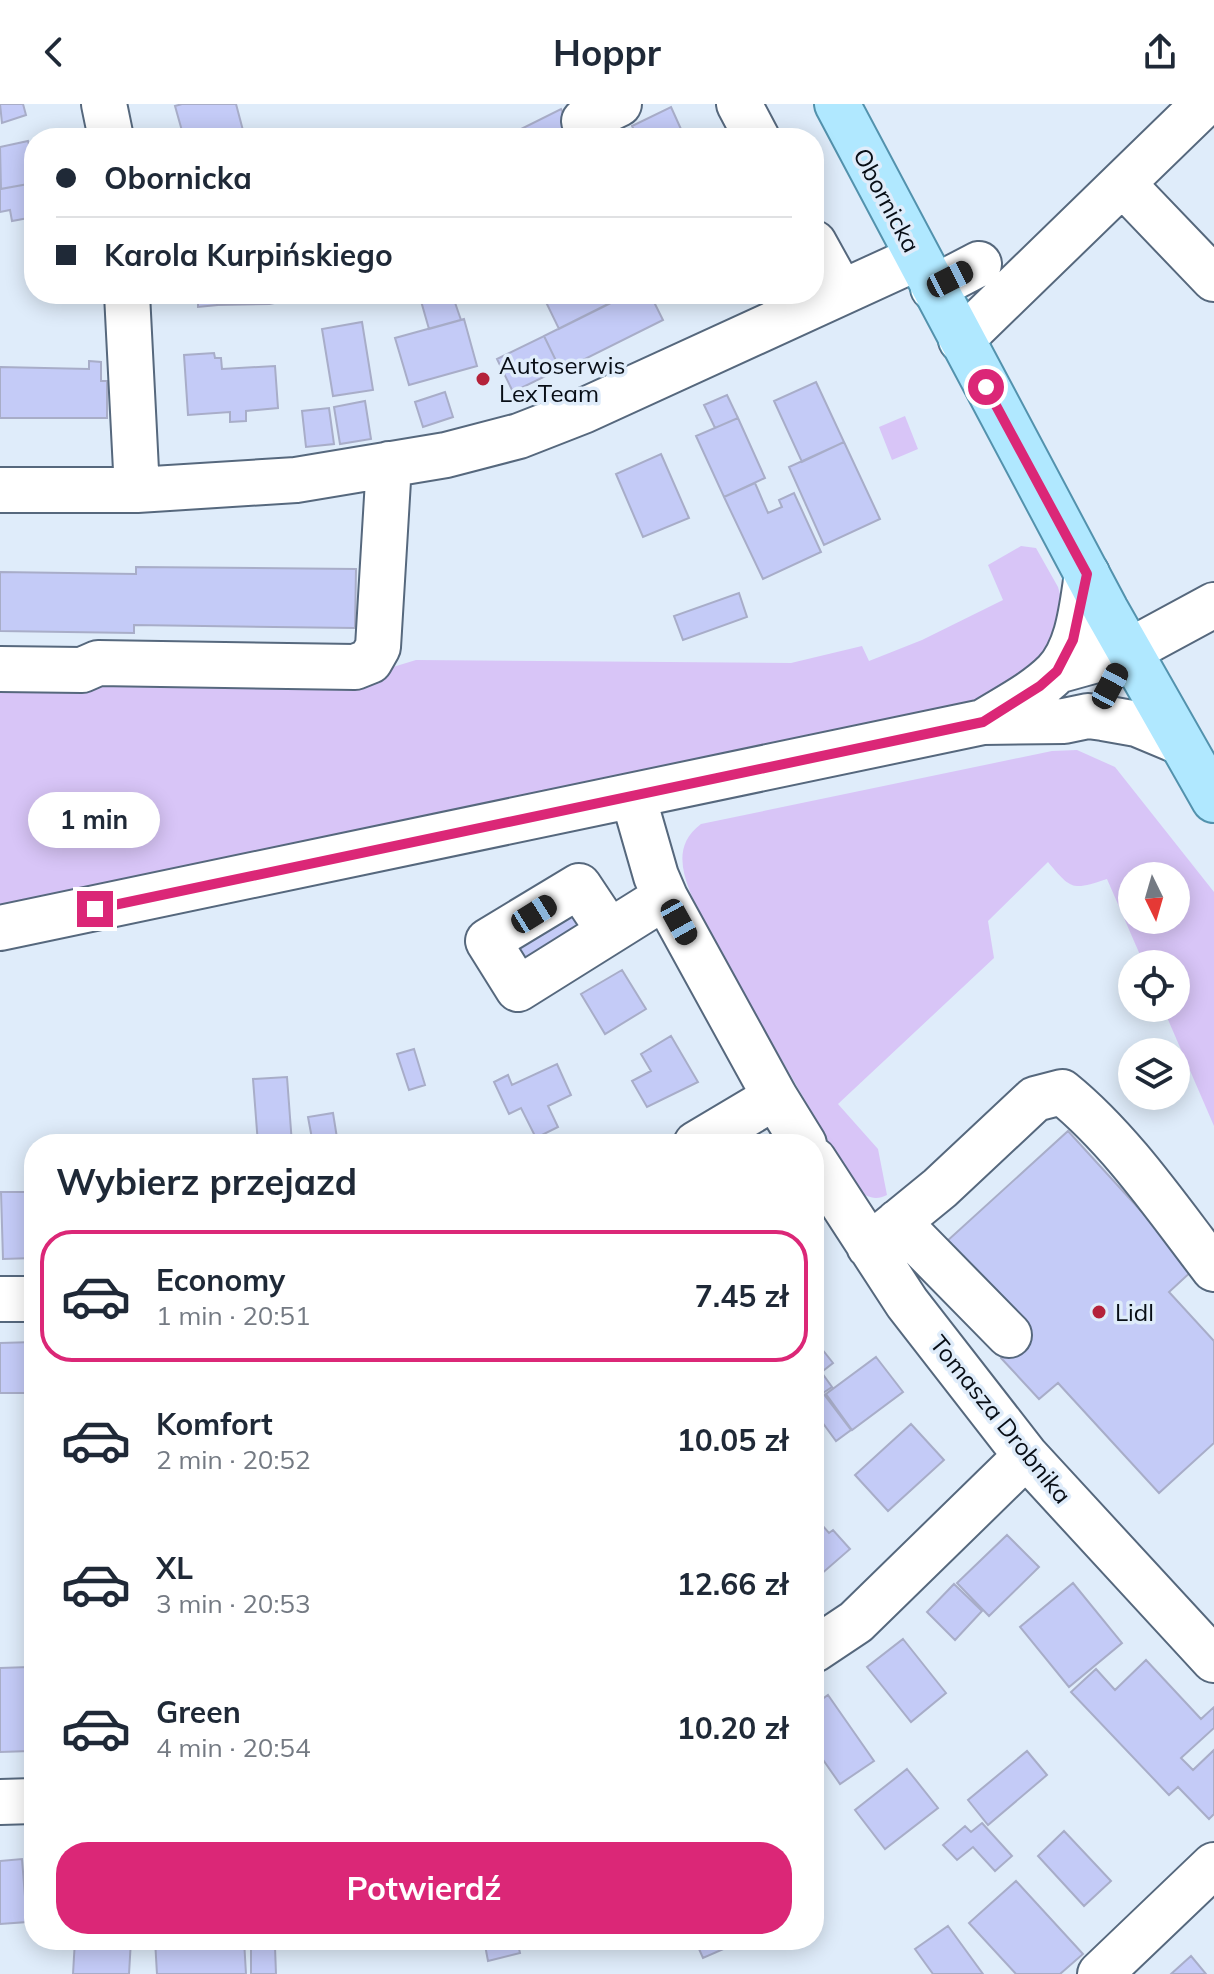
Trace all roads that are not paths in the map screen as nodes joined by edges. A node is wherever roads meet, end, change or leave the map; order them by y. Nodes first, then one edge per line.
1 (104, 104) edge
2 (739, 104) edge
3 (837, 104) edge
4 (1204, 104) edge
5 (109, 128) edge
6 (752, 128) edge
7 (1123, 184) junction
8 (979, 264) dead end
9 (925, 273) junction
10 (1214, 279) edge
11 (128, 304) edge
12 (961, 340) junction
13 (389, 464) junction
14 (0, 490) edge
15 (137, 490) junction
16 (1087, 574) junction
17 (1214, 605) edge
18 (1129, 651) junction
19 (0, 669) edge
20 (1057, 671) junction
21 (1088, 716) junction
22 (983, 722) junction
23 (1180, 742) junction
24 (633, 796) junction
25 (1214, 800) edge
26 (665, 897) junction
27 (0, 928) edge
28 (609, 931) dead end
29 (775, 1097) junction
30 (713, 1134) edge
31 (798, 1134) edge
32 (824, 1171) edge
33 (883, 1234) junction
34 (1214, 1269) edge
35 (0, 1299) edge
36 (24, 1299) edge
37 (1009, 1335) dead end
38 (1026, 1456) junction
39 (824, 1643) edge
40 (1214, 1660) edge
41 (24, 1801) edge
42 (0, 1802) edge
43 (1214, 1865) edge
44 (1100, 1974) edge

1 - 5 street
2 - 6 street
3 - 9 main road, Obornicka
4 - 7 street
7 - 10 street
7 - 12 street
8 - 9 street
9 - 12 main road, Obornicka
9 - 13 street
11 - 15 street
12 - 16 main road, Obornicka
13 - 15 street
13 - 19 street
14 - 15 street
16 - 18 main road, Obornicka
16 - 20 street
17 - 18 street
18 - 20 street
18 - 21 street
18 - 23 main road, Obornicka
20 - 22 street
21 - 22 street
21 - 23 street
22 - 24 street
23 - 25 main road, Obornicka
24 - 26 street
24 - 27 street
26 - 28 street
26 - 29 street
29 - 30 street
29 - 31 street
32 - 33 street, Tomasza Drobnika
33 - 34 street
33 - 37 street
33 - 38 street, Tomasza Drobnika
35 - 36 street
38 - 39 street
38 - 40 street, Tomasza Drobnika
41 - 42 street
43 - 44 street

